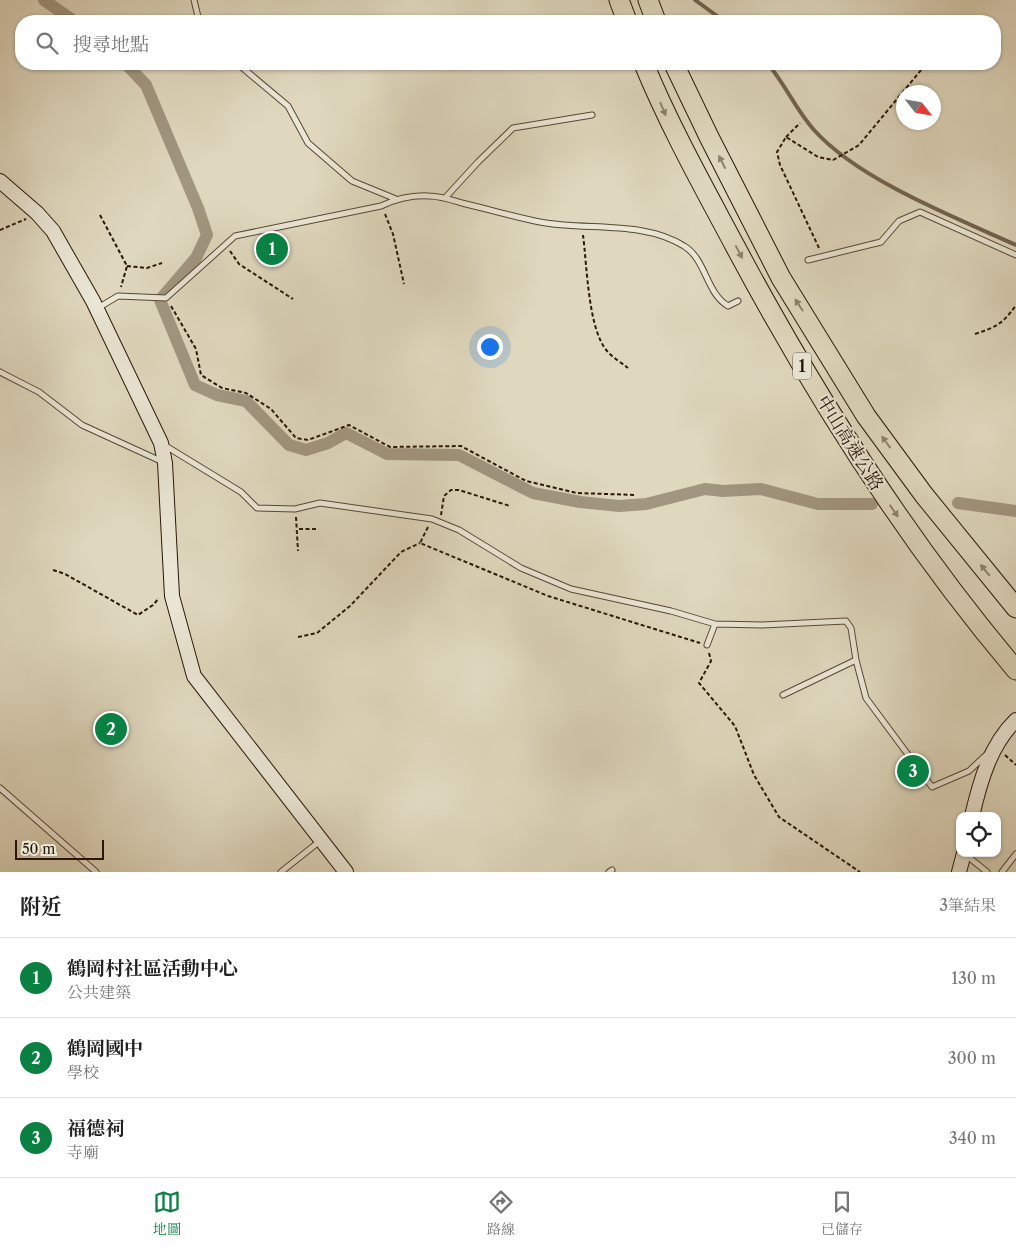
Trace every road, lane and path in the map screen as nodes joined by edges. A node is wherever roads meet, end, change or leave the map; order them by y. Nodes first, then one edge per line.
1 (194, 0) edge
2 (619, 0) edge
3 (648, 0) edge
4 (198, 15) edge
5 (625, 15) edge
6 (654, 15) edge
7 (245, 70) edge
8 (647, 70) edge
9 (677, 70) edge
10 (921, 70) edge
11 (592, 115) dead end
12 (800, 123) dead end
13 (786, 137) junction
14 (0, 181) edge
15 (445, 198) junction
16 (396, 199) junction
17 (381, 206) junction
18 (37, 213) junction
19 (100, 215) dead end
20 (582, 227) junction
21 (0, 230) edge
22 (225, 245) junction
23 (1016, 254) edge
24 (823, 256) junction
25 (808, 260) dead end
26 (162, 263) dead end
27 (127, 266) junction
28 (404, 284) dead end
29 (118, 296) junction
30 (166, 298) junction
31 (292, 300) dead end
32 (738, 301) dead end
33 (1016, 305) edge
34 (96, 308) junction
35 (975, 334) dead end
36 (628, 368) dead end
37 (0, 372) edge
38 (162, 443) junction
39 (165, 463) junction
40 (636, 495) dead end
41 (510, 506) dead end
42 (295, 509) junction
43 (432, 519) junction
44 (440, 522) junction
45 (317, 528) dead end
46 (299, 529) junction
47 (420, 542) junction
48 (298, 551) dead end
49 (53, 570) dead end
50 (172, 596) junction
51 (1016, 608) edge
52 (715, 624) junction
53 (298, 636) dead end
54 (707, 645) junction
55 (856, 660) junction
56 (1016, 670) edge
57 (783, 695) dead end
58 (1016, 720) edge
59 (996, 746) junction
60 (0, 788) edge
61 (973, 812) edge
62 (320, 841) junction
63 (1016, 854) edge
64 (963, 857) edge
65 (969, 857) edge
66 (96, 872) edge
67 (281, 872) edge
68 (346, 872) edge
69 (860, 872) edge
70 (959, 872) edge
71 (987, 872) edge
72 (1002, 872) edge

1 - 4 lane
2 - 5 highway
3 - 6 highway
7 - 16 lane
8 -> 56 highway, 中山高速公路 / 1
51 -> 9 highway, 中山高速公路 / 1
10 - 13 path
11 - 15 lane
12 - 13 path
13 - 24 path
14 - 18 street
15 - 16 lane
15 - 20 lane
16 - 17 lane
17 - 22 lane
17 - 28 path
18 - 21 path
18 - 34 street
19 - 27 path
20 - 32 lane
20 - 36 path
22 - 30 lane
22 - 31 path
23 - 24 lane
24 - 25 lane
26 - 27 path
27 - 29 path
29 - 30 lane
29 - 34 lane
30 - 40 path
33 - 35 path
34 - 38 street
37 - 39 lane
38 - 39 street
38 - 42 lane
39 - 50 street
41 - 44 path
42 - 43 lane
42 - 46 path
43 - 44 lane
43 - 47 path
44 - 52 lane
45 - 46 path
46 - 48 path
47 - 53 path
47 - 54 path
49 - 50 path
50 - 62 street
52 - 54 lane
52 - 55 lane
54 - 69 path
55 - 57 lane
55 - 59 lane
58 - 59 street
59 - 61 street
60 - 66 lane
62 - 67 lane
62 - 68 street
63 - 72 lane
64 - 70 street
65 - 71 lane

